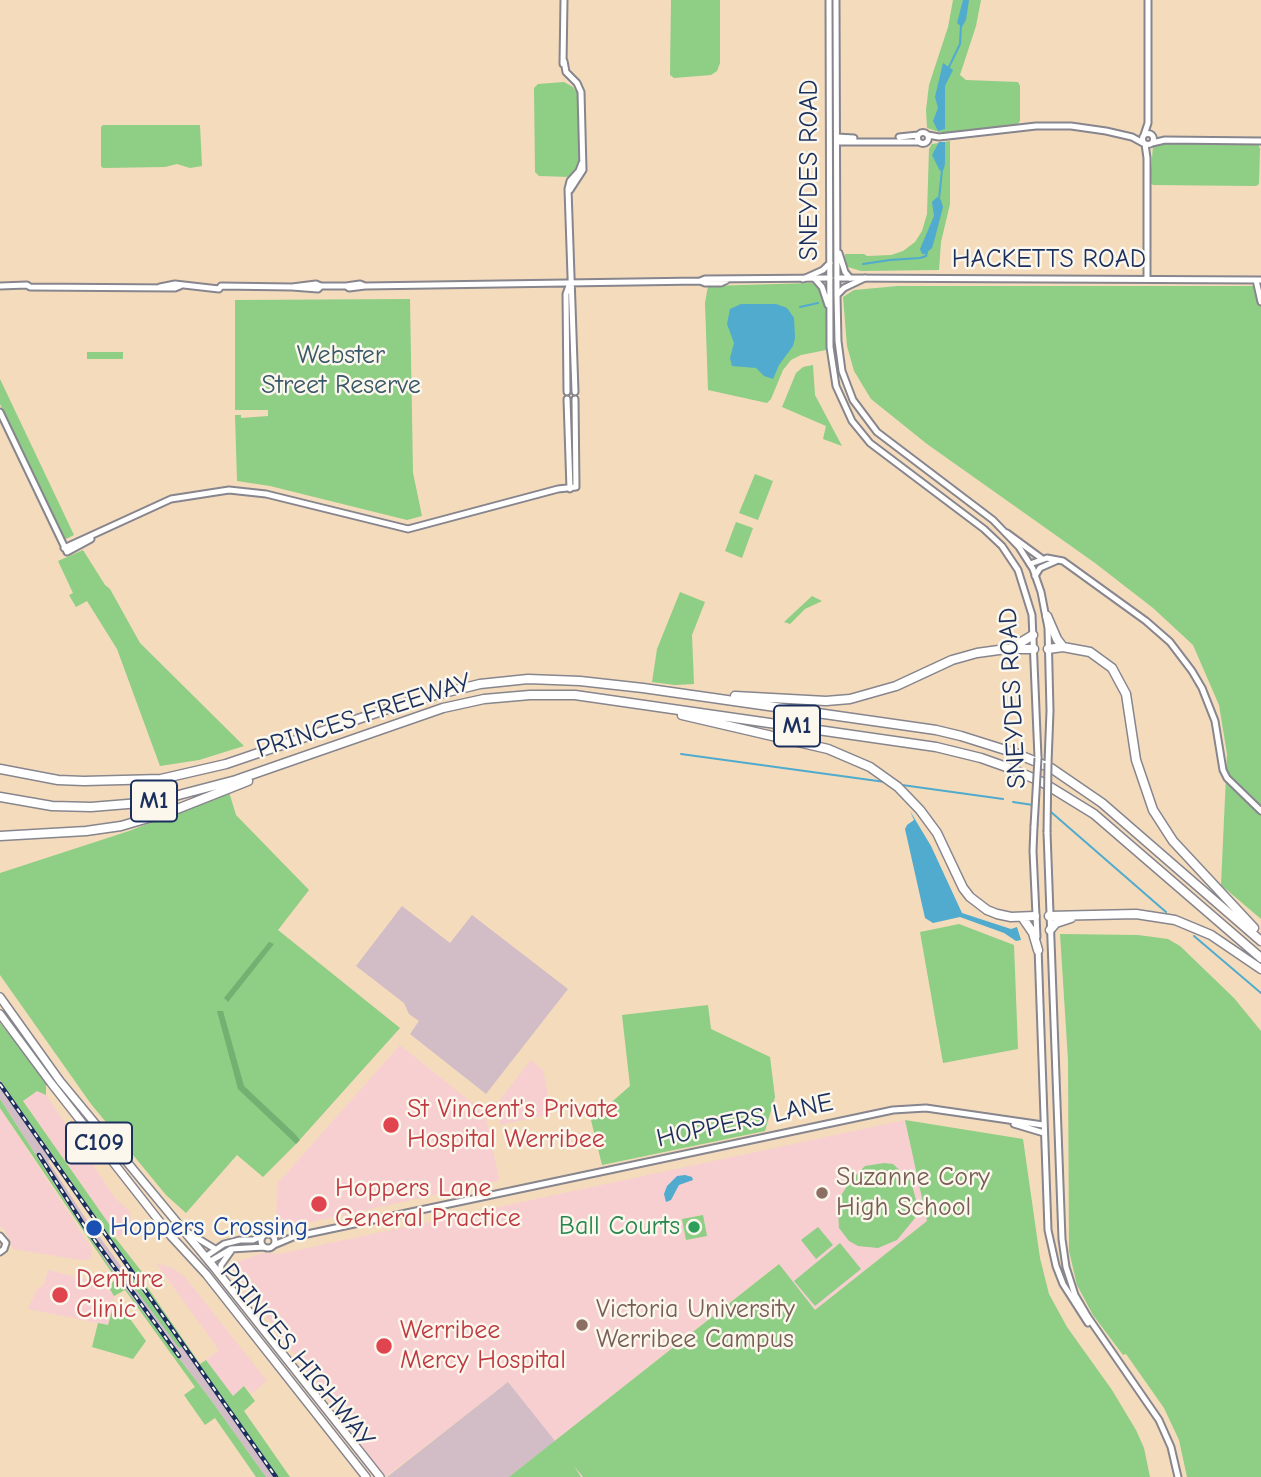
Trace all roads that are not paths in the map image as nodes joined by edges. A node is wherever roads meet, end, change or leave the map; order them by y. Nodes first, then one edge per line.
1 (564, 0) edge
2 (828, 0) edge
3 (836, 0) edge
4 (1148, 0) edge
5 (829, 77) junction
6 (836, 77) junction
7 (1148, 122) junction
8 (918, 135) junction
9 (928, 135) junction
10 (1144, 135) junction
11 (1152, 136) junction
12 (939, 137) junction
13 (1132, 137) junction
14 (829, 140) junction
15 (837, 140) junction
16 (1165, 141) junction
17 (1261, 141) edge
18 (919, 142) junction
19 (928, 142) junction
20 (1148, 144) junction
21 (837, 246) junction
22 (830, 263) junction
23 (830, 278) junction
24 (837, 278) junction
25 (850, 278) junction
26 (865, 278) junction
27 (803, 279) junction
28 (815, 279) junction
29 (1147, 279) junction
30 (1259, 280) edge
31 (570, 283) junction
32 (0, 286) edge
33 (837, 295) junction
34 (1261, 302) edge
35 (830, 315) junction
36 (567, 395) junction
37 (575, 395) junction
38 (0, 412) edge
39 (572, 487) junction
40 (1007, 533) junction
41 (1042, 559) junction
42 (1063, 561) junction
43 (1030, 564) junction
44 (1018, 570) junction
45 (1035, 576) junction
46 (1046, 616) junction
47 (1033, 635) junction
48 (1063, 647) junction
49 (1006, 649) junction
50 (1034, 649) junction
51 (1048, 649) junction
52 (676, 693) junction
53 (611, 700) junction
54 (302, 757) junction
55 (0, 769) edge
56 (0, 797) edge
57 (1261, 811) edge
58 (0, 836) edge
59 (1088, 914) junction
60 (1035, 916) junction
61 (1049, 916) junction
62 (1022, 917) junction
63 (1050, 930) junction
64 (1261, 938) edge
65 (1038, 950) junction
66 (1261, 958) edge
67 (1261, 969) edge
68 (0, 995) edge
69 (0, 1016) edge
70 (60, 1081) junction
71 (51, 1083) junction
72 (1001, 1120) junction
73 (1043, 1125) junction
74 (1058, 1129) junction
75 (1044, 1133) junction
76 (145, 1186) junction
77 (146, 1204) junction
78 (157, 1217) junction
79 (173, 1220) junction
80 (181, 1230) junction
81 (271, 1234) junction
82 (264, 1235) junction
83 (0, 1236) edge
84 (293, 1237) junction
85 (274, 1245) junction
86 (264, 1247) junction
87 (215, 1248) junction
88 (233, 1248) junction
89 (0, 1252) edge
90 (207, 1259) junction
91 (198, 1266) junction
92 (220, 1275) junction
93 (1100, 1336) junction
94 (293, 1367) junction
95 (285, 1375) junction
96 (323, 1406) junction
97 (315, 1412) junction
98 (366, 1477) edge
99 (380, 1477) edge
100 (1178, 1477) edge

1 - 31 street
2 - 5 street, SNEYDES ROAD
3 - 6 street, SNEYDES ROAD
4 - 7 street
5 - 6 street
5 - 14 street, SNEYDES ROAD
6 - 15 street, SNEYDES ROAD
7 - 10 street
7 - 11 street
8 - 9 street
8 - 15 street
8 - 18 street
9 - 12 street
9 - 19 street
10 - 11 street
10 - 13 street
10 - 20 street
11 - 16 street
11 - 20 street
12 - 13 street
12 - 19 street
13 - 20 street
14 - 15 street
14 - 22 street, SNEYDES ROAD
15 - 18 street
15 - 21 street, SNEYDES ROAD
16 - 17 street
16 - 20 street
18 - 19 street
20 - 29 street
21 - 24 street, SNEYDES ROAD
21 - 25 street
22 - 23 street, SNEYDES ROAD
22 - 27 street
23 - 24 street, HACKETTS ROAD
23 - 28 street
23 - 35 street, SNEYDES ROAD
24 - 25 street, HACKETTS ROAD
24 - 33 street, SNEYDES ROAD
25 - 26 street, HACKETTS ROAD
26 - 29 street, HACKETTS ROAD
26 - 33 street
27 - 28 street
27 - 31 street
28 - 35 street
29 - 30 street, HACKETTS ROAD
30 - 34 street
31 - 32 street
31 - 36 street
31 - 37 street
33 - 40 street, SNEYDES ROAD
35 - 44 street, SNEYDES ROAD
36 - 37 street
36 - 39 street
37 - 39 street
38 - 39 street
40 - 41 street
40 - 43 street, SNEYDES ROAD
41 - 42 street
41 - 43 street
42 - 45 street
42 - 57 street
43 - 44 street
43 - 45 street, SNEYDES ROAD
44 - 47 street, SNEYDES ROAD
45 - 46 street, SNEYDES ROAD
46 - 48 highway
46 - 51 street, SNEYDES ROAD
47 - 49 highway
47 - 50 street, SNEYDES ROAD
48 - 51 highway
48 - 64 highway
49 - 50 highway
49 - 52 highway
50 - 51 street
50 - 60 street, SNEYDES ROAD, bridge
51 - 61 street, SNEYDES ROAD, bridge
52 - 55 highway, PRINCES FREEWAY / M1
52 - 64 highway, PRINCES FREEWAY / M1
53 - 54 highway, PRINCES FREEWAY / M1
53 - 62 highway
53 - 66 highway, PRINCES FREEWAY / M1
54 - 56 highway, PRINCES FREEWAY / M1
54 - 58 highway
59 - 61 highway
59 - 63 highway
59 - 67 highway
60 - 61 street
60 - 62 highway
60 - 65 street, SNEYDES ROAD
61 - 63 street, SNEYDES ROAD
62 - 65 highway
63 - 74 street, SNEYDES ROAD
65 - 73 street, SNEYDES ROAD
68 - 70 highway, PRINCES HIGHWAY / C109
69 - 71 highway, PRINCES HIGHWAY / C109
70 - 71 highway
70 - 76 highway, PRINCES HIGHWAY / C109
71 - 77 highway, PRINCES HIGHWAY / C109
72 - 73 street, HOPPERS LANE
72 - 75 street, HOPPERS LANE
72 - 84 street, HOPPERS LANE
73 - 74 street, HOPPERS LANE
73 - 75 street, SNEYDES ROAD
74 - 75 street
74 - 93 street, SNEYDES ROAD
75 - 93 street, SNEYDES ROAD
76 - 77 highway
76 - 79 highway, PRINCES HIGHWAY / C109
77 - 78 highway, PRINCES HIGHWAY / C109
78 - 79 highway
78 - 91 highway, PRINCES HIGHWAY / C109
79 - 80 highway, PRINCES HIGHWAY / C109
80 - 87 street
80 - 90 highway, PRINCES HIGHWAY / C109
81 - 82 street
81 - 84 street, HOPPERS LANE
81 - 85 street
82 - 86 street
82 - 87 street
83 - 89 street
84 - 85 street, HOPPERS LANE
85 - 86 street
86 - 88 street
87 - 90 street
88 - 90 street
88 - 92 street
90 - 91 highway
90 - 92 highway, PRINCES HIGHWAY / C109
91 - 95 highway, PRINCES HIGHWAY / C109
92 - 94 highway, PRINCES HIGHWAY / C109
93 - 100 street, SNEYDES ROAD
94 - 95 highway
94 - 96 highway, PRINCES HIGHWAY / C109
95 - 97 highway, PRINCES HIGHWAY / C109
96 - 97 highway
96 - 99 highway, PRINCES HIGHWAY / C109
97 - 98 highway, PRINCES HIGHWAY / C109

